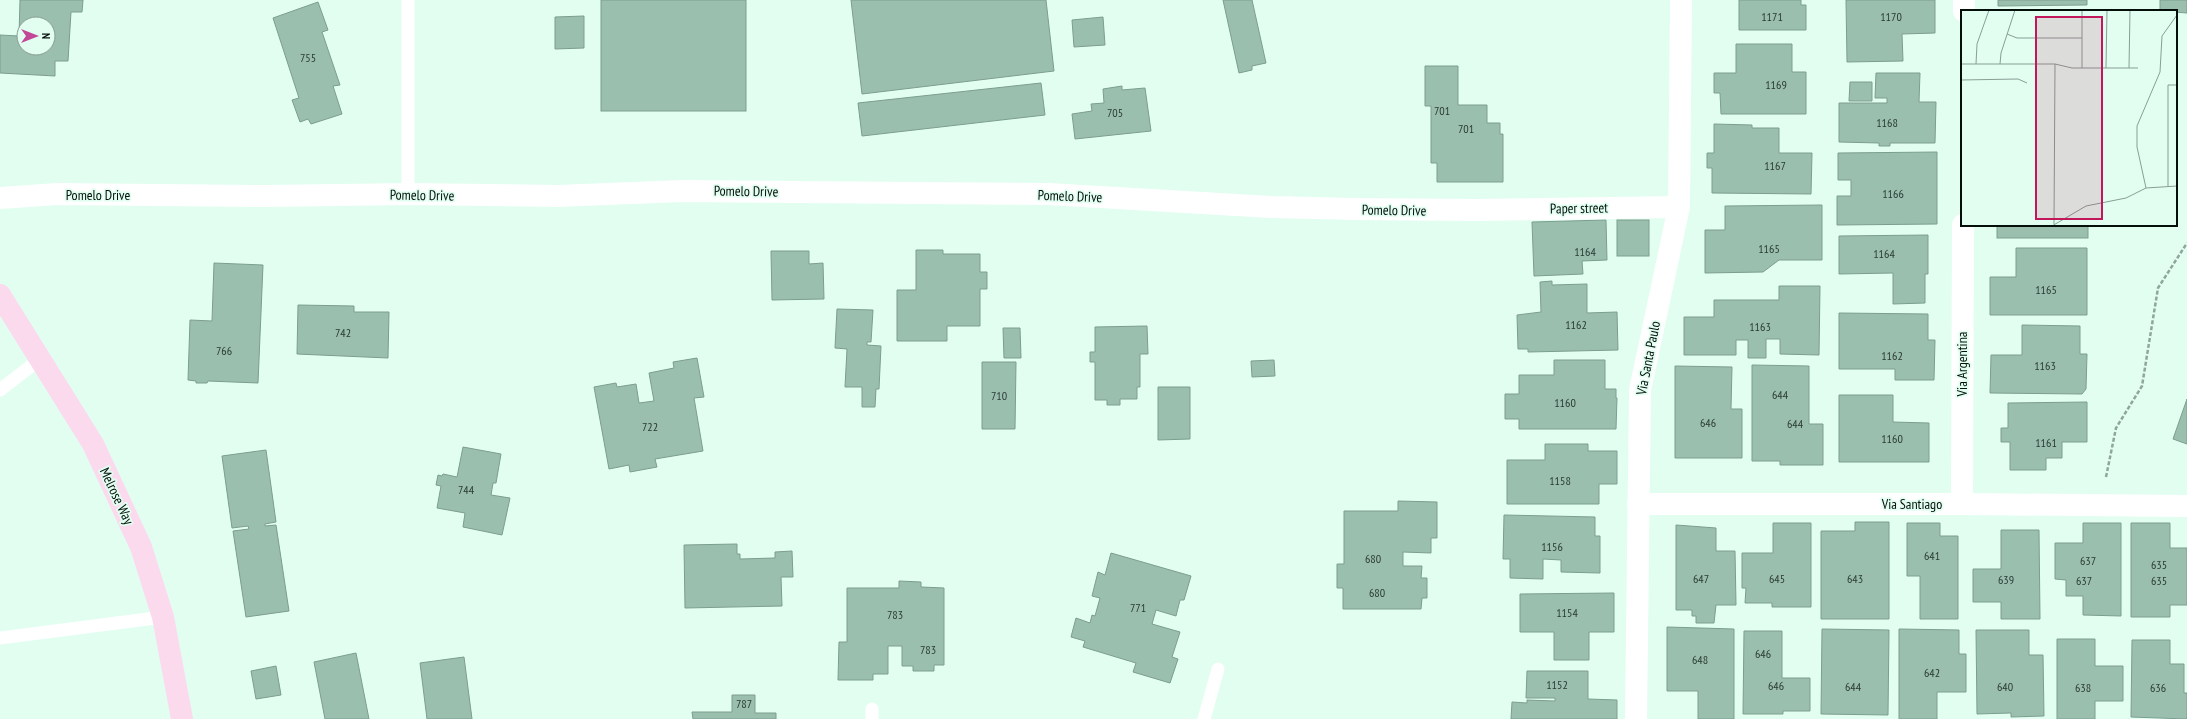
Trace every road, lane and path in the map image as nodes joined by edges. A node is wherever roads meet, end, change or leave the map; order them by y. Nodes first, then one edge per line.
1 (408, 0) edge
2 (1681, 0) edge
3 (408, 194) junction
4 (0, 198) edge
5 (1673, 207) junction
6 (1492, 210) joint
7 (1963, 226) edge
8 (2187, 243) edge
9 (0, 295) edge
10 (40, 359) junction
11 (0, 390) edge
12 (1638, 504) junction
13 (1962, 504) junction
14 (2101, 505) junction
15 (2187, 506) edge
16 (163, 618) junction
17 (0, 638) edge
18 (1218, 669) dead end
19 (182, 719) edge
20 (1204, 719) edge
21 (1636, 719) edge

1 - 3 lane
2 - 5 street, Via Santa Paulo
3 - 4 street, Pomelo Drive
3 - 6 street, Pomelo Drive
5 - 6 street, Paper street
5 - 12 street, Via Santa Paulo
7 - 13 street, Via Argentina
8 - 14 path
9 - 10 street, Melrose Way
10 - 11 lane
10 - 16 street, Melrose Way
12 - 13 street, Via Santiago
12 - 21 street, Via Santa Paulo
13 - 14 street, Via Santiago
14 - 15 street, Via Santiago
16 - 17 lane
16 - 19 street, Melrose Way
18 - 20 lane

